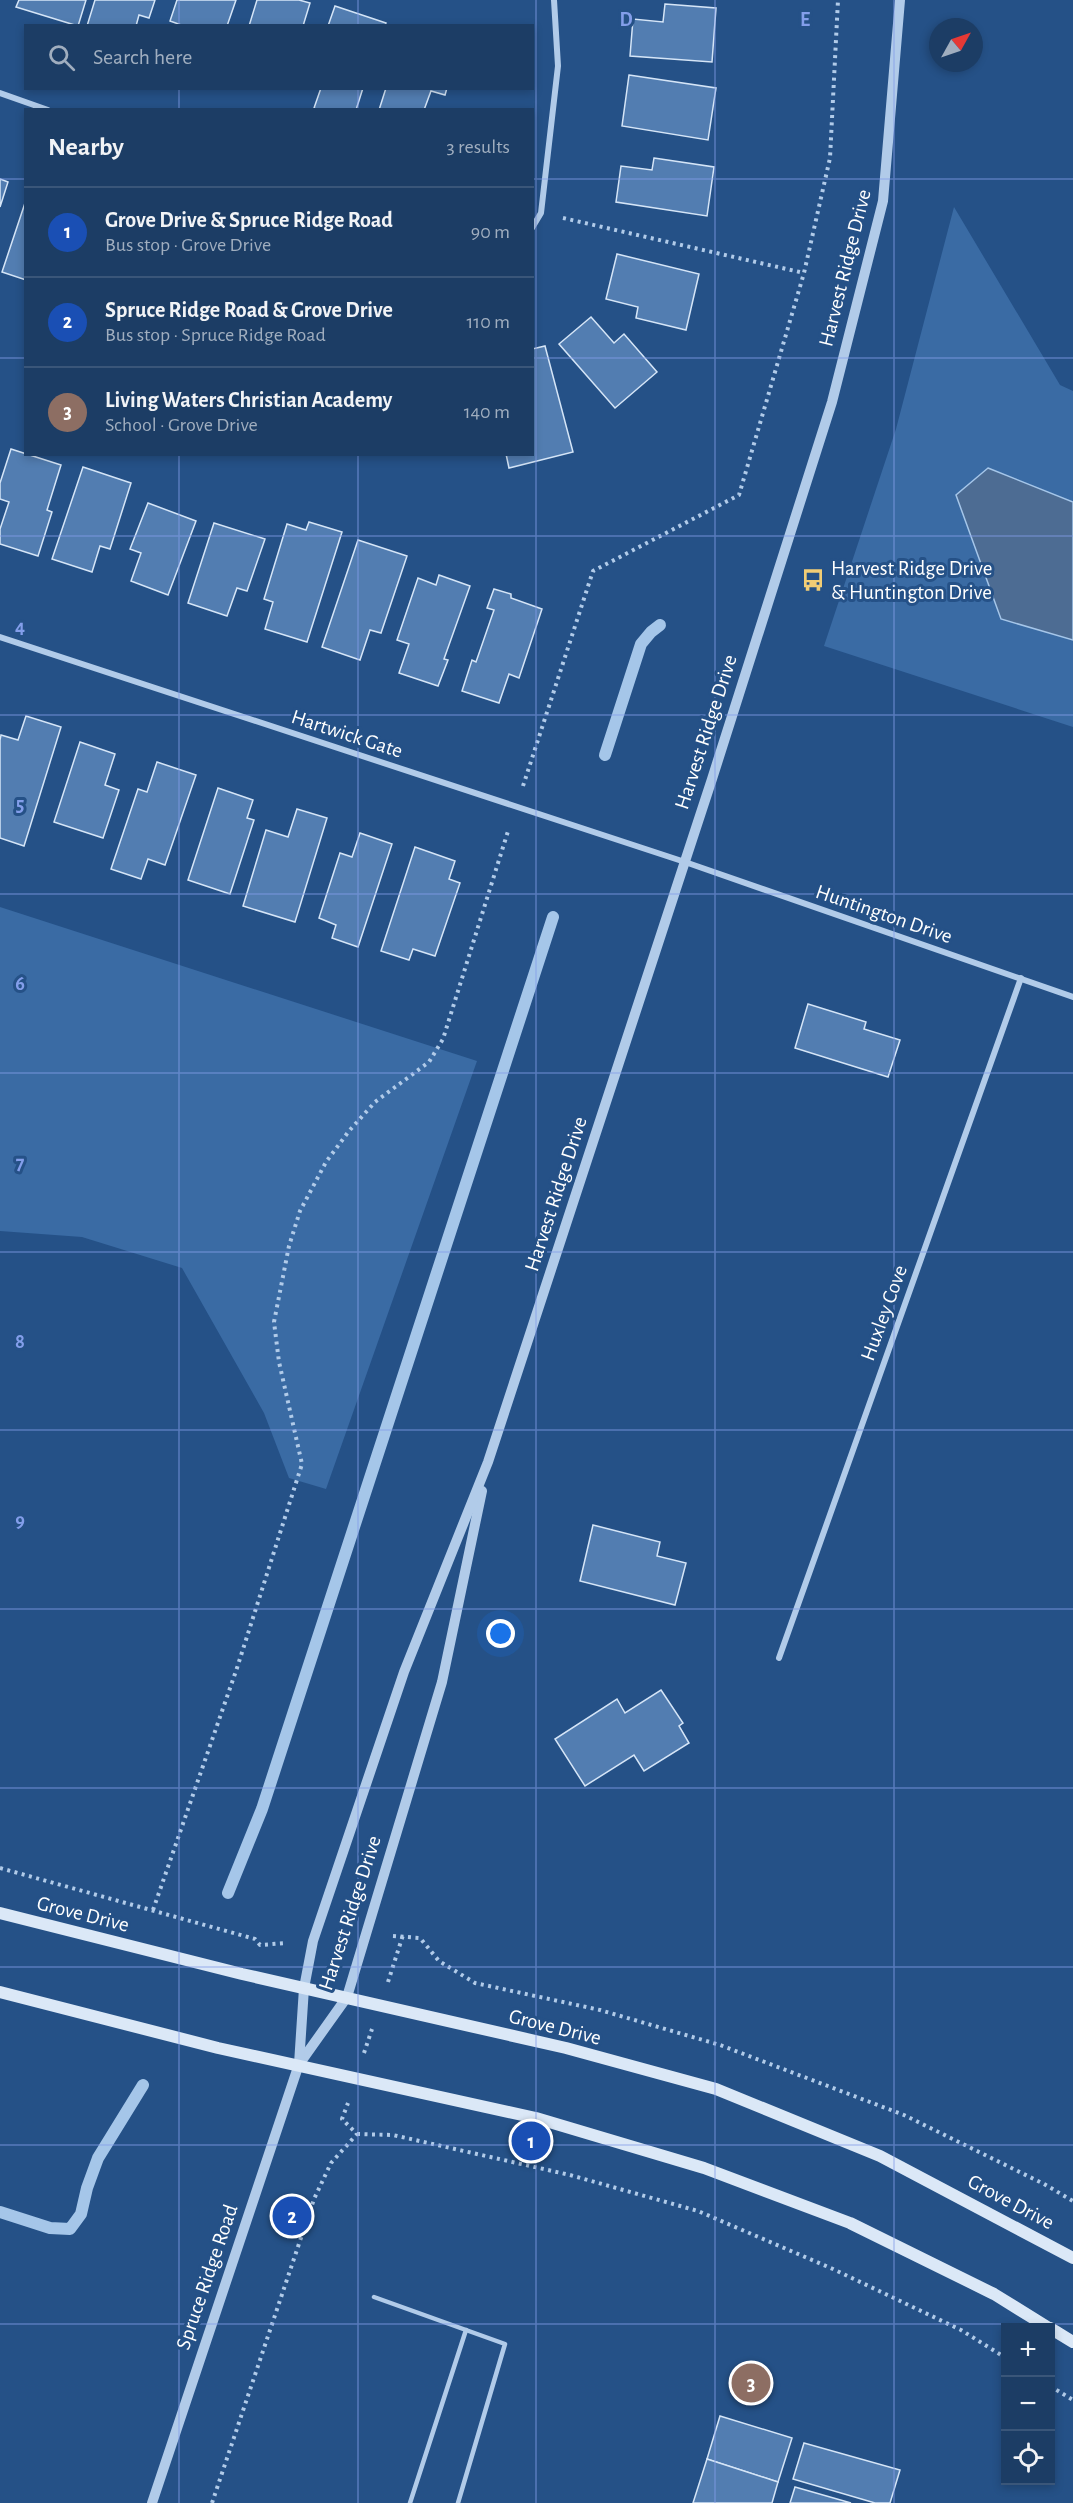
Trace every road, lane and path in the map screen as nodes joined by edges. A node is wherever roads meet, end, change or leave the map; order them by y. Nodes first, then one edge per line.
1 (554, 0) edge
2 (838, 0) edge
3 (900, 0) edge
4 (0, 93) edge
5 (42, 108) edge
6 (540, 213) junction
7 (534, 224) edge
8 (804, 273) junction
9 (0, 637) edge
10 (516, 807) junction
11 (685, 862) junction
12 (1021, 978) junction
13 (1073, 997) edge
14 (488, 1462) junction
15 (779, 1658) dead end
16 (0, 1868) edge
17 (153, 1911) junction
18 (0, 1913) edge
19 (403, 1935) dead end
20 (260, 1945) dead end
21 (304, 1988) junction
22 (0, 1992) edge
23 (347, 1997) junction
24 (299, 2064) junction
25 (342, 2119) dead end
26 (357, 2134) junction
27 (1073, 2201) edge
28 (1073, 2258) edge
29 (374, 2297) dead end
30 (1042, 2323) edge
31 (466, 2330) junction
32 (1055, 2331) edge
33 (1073, 2342) edge
34 (1001, 2355) edge
35 (1055, 2389) edge
36 (1073, 2400) edge
37 (152, 2503) edge
38 (212, 2503) edge
39 (410, 2503) edge
40 (458, 2503) edge

1 - 6 street
2 - 8 path
3 - 11 street, Harvest Ridge Drive
4 - 5 street
6 - 7 street
6 - 8 path
8 - 10 path
9 - 10 street, Hartwick Gate
10 - 11 street, Hartwick Gate
10 - 17 path
11 - 12 street, Huntington Drive
11 - 14 street, Harvest Ridge Drive
12 - 13 street, Huntington Drive
12 - 15 street, Huxley Cove
14 - 21 street, Harvest Ridge Drive
14 - 23 street, Harvest Ridge Drive
16 - 17 path
17 - 20 path
18 - 21 main road, Grove Drive
19 - 27 path
21 - 23 main road, Grove Drive
21 - 24 street, Harvest Ridge Drive
22 - 24 main road
23 - 24 street, Harvest Ridge Drive
23 - 28 main road, Grove Drive
24 - 30 main road
24 - 37 street, Spruce Ridge Road
25 - 26 path
26 - 34 path
26 - 38 path
29 - 31 lane
31 - 39 lane
31 - 40 lane
32 - 33 main road
35 - 36 path

